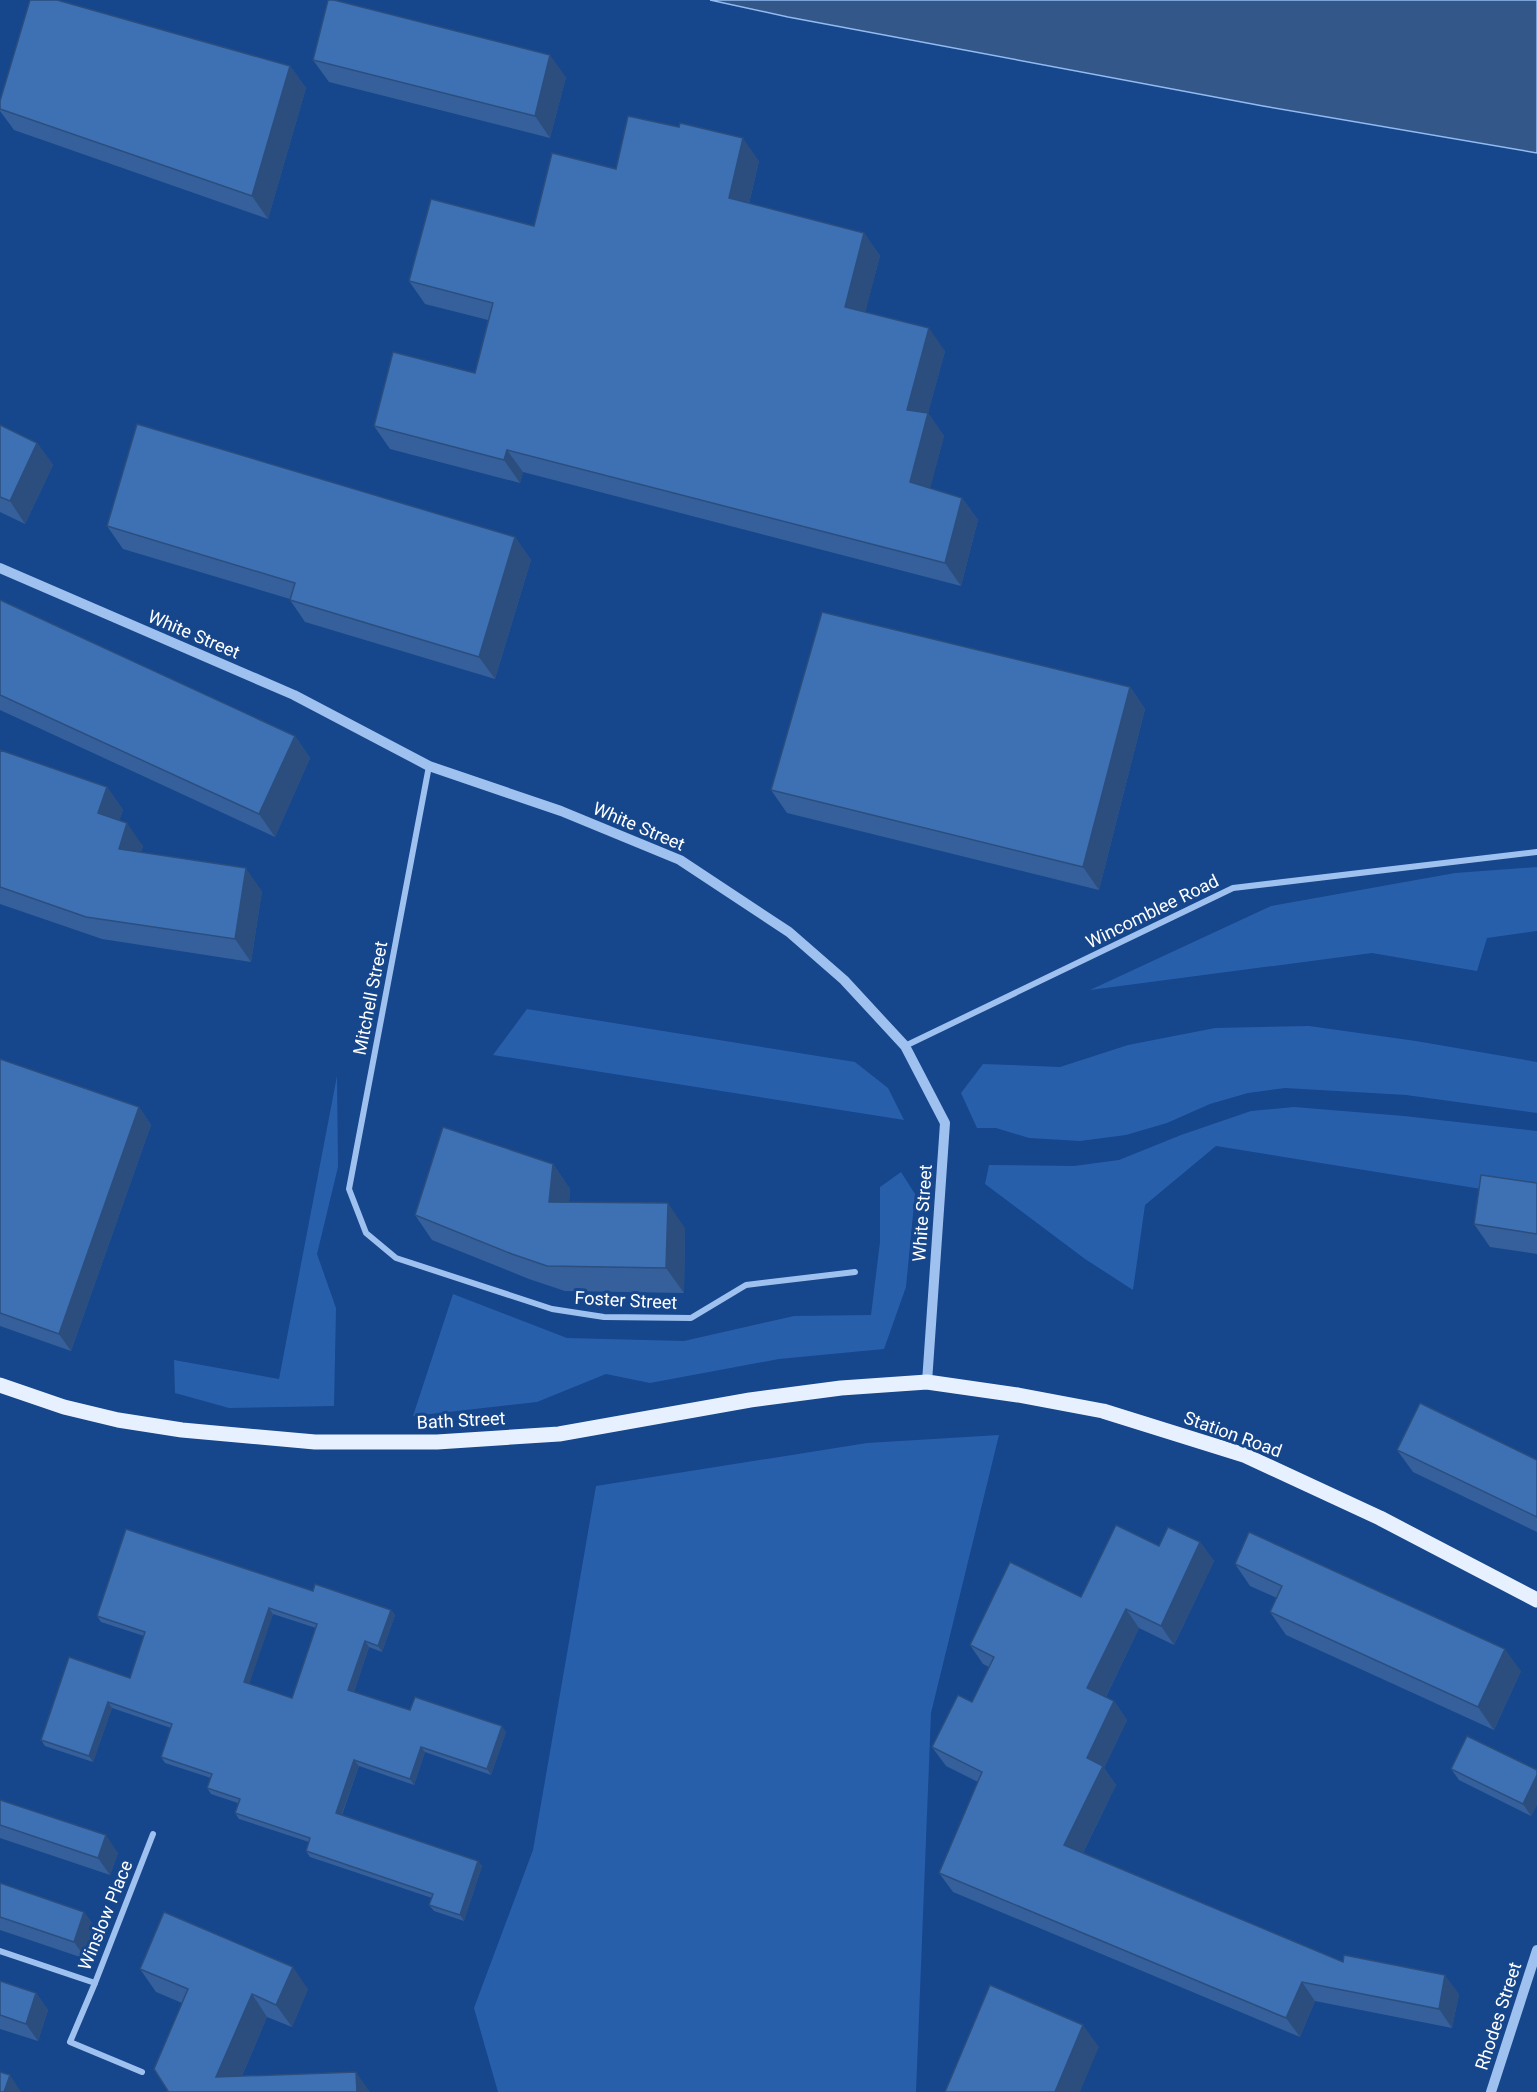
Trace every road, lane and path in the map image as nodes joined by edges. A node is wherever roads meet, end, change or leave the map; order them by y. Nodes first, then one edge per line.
1 (0, 568) edge
2 (429, 766) junction
3 (1537, 852) edge
4 (905, 1046) junction
5 (366, 1233) joint
6 (855, 1272) dead end
7 (927, 1382) junction
8 (0, 1385) edge
9 (1537, 1600) edge
10 (153, 1834) dead end
11 (1537, 1950) edge
12 (0, 1951) edge
13 (95, 1983) junction
14 (142, 2072) dead end
15 (1491, 2092) edge

1 - 2 street, White Street
2 - 4 street, White Street
2 - 5 street, Mitchell Street
3 - 4 street, Wincomblee Road
4 - 7 street, White Street
5 - 6 street, Foster Street
7 - 8 main road, Bath Street
7 - 9 main road, Station Road
10 - 13 street, Winslow Place
11 - 15 street, Rhodes Street
12 - 13 street, Winslow Place
13 - 14 street

